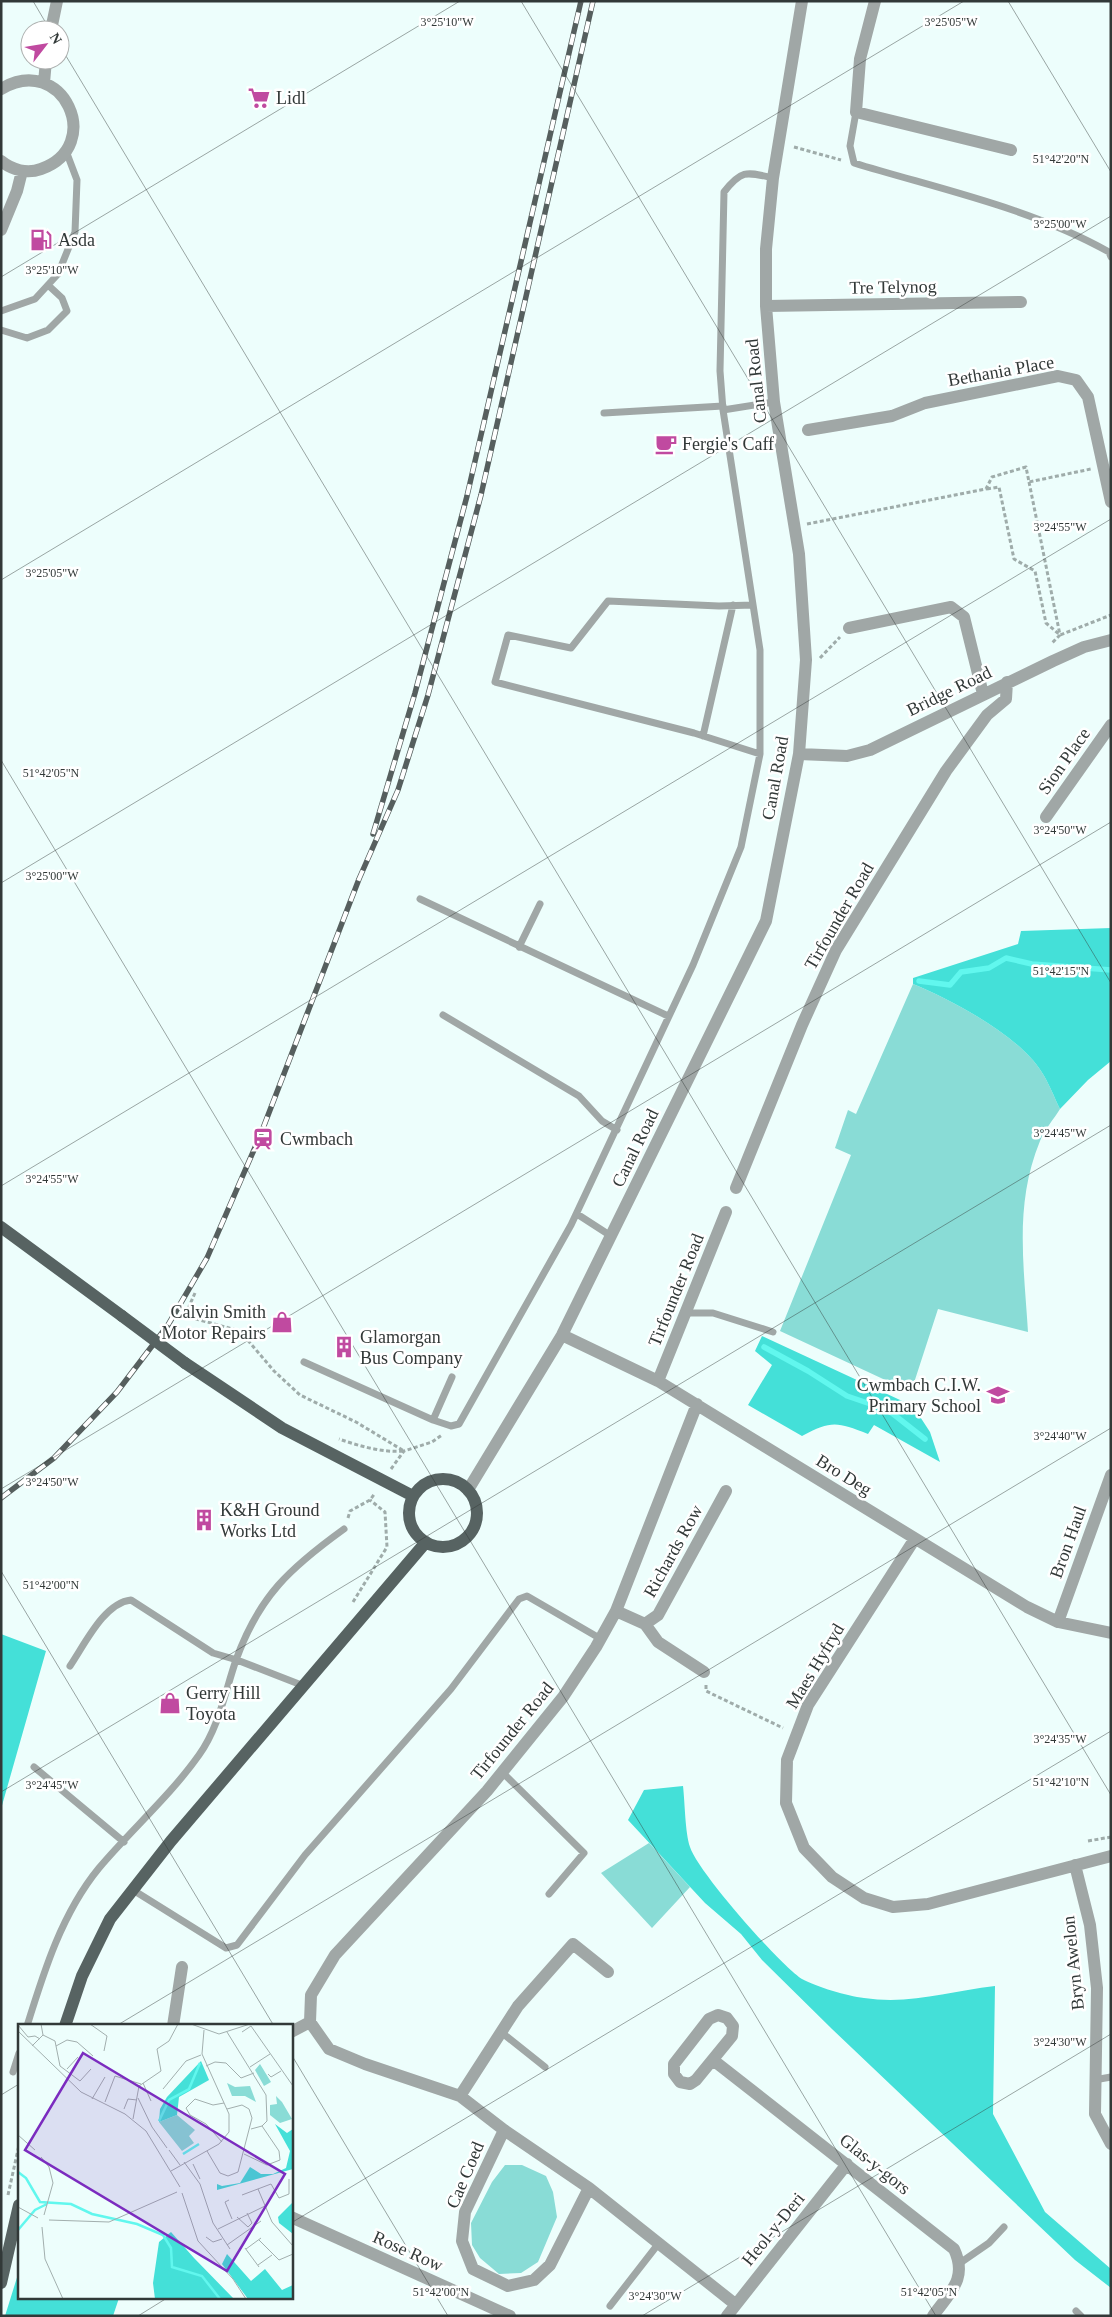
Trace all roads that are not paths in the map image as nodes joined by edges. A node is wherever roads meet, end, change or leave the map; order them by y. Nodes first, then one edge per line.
1 (57, 1) edge
2 (802, 1) edge
3 (875, 1) edge
4 (53, 20) edge
5 (45, 70) edge
6 (44, 83) junction
7 (1, 89) edge
8 (856, 112) junction
9 (1011, 150) dead end
10 (66, 151) junction
11 (1, 161) edge
12 (22, 171) junction
13 (773, 178) junction
14 (1, 230) edge
15 (1111, 257) edge
16 (48, 285) junction
17 (1021, 302) dead end
18 (766, 306) junction
19 (1, 311) edge
20 (1, 330) edge
21 (774, 402) junction
22 (723, 408) junction
23 (604, 413) dead end
24 (808, 430) dead end
25 (1111, 502) edge
26 (754, 604) junction
27 (732, 605) junction
28 (849, 628) dead end
29 (1111, 640) edge
30 (1007, 682) junction
31 (983, 694) junction
32 (1111, 725) edge
33 (703, 736) junction
34 (760, 754) junction
35 (800, 754) junction
36 (1046, 817) dead end
37 (420, 899) dead end
38 (540, 904) dead end
39 (519, 947) junction
40 (443, 1015) dead end
41 (668, 1016) junction
42 (617, 1130) junction
43 (736, 1188) dead end
44 (726, 1212) dead end
45 (577, 1214) junction
46 (1, 1227) edge
47 (611, 1236) junction
48 (686, 1313) junction
49 (774, 1332) dead end
50 (562, 1335) junction
51 (304, 1362) dead end
52 (452, 1376) dead end
53 (658, 1381) junction
54 (697, 1404) junction
55 (433, 1420) junction
56 (1111, 1475) edge
57 (468, 1490) junction
58 (726, 1491) dead end
59 (413, 1496) junction
60 (344, 1528) dead end
61 (914, 1540) junction
62 (426, 1542) junction
63 (616, 1611) junction
64 (1058, 1622) junction
65 (645, 1624) junction
66 (1111, 1633) edge
67 (600, 1639) junction
68 (236, 1660) junction
69 (70, 1666) dead end
70 (704, 1672) road end
71 (304, 1686) junction
72 (34, 1767) dead end
73 (502, 1772) junction
74 (124, 1842) junction
75 (1111, 1856) edge
76 (1075, 1865) junction
77 (133, 1890) junction
78 (549, 1894) dead end
79 (182, 1967) dead end
80 (608, 1972) dead end
81 (310, 2022) junction
82 (28, 2024) edge
83 (65, 2024) edge
84 (173, 2024) edge
85 (292, 2031) edge
86 (501, 2032) junction
87 (18, 2056) edge
88 (713, 2060) junction
89 (545, 2067) dead end
90 (13, 2072) dead end
91 (1111, 2077) edge
92 (1094, 2080) junction
93 (460, 2096) junction
94 (504, 2130) junction
95 (1111, 2144) edge
96 (848, 2164) junction
97 (589, 2188) junction
98 (13, 2203) edge
99 (292, 2217) edge
100 (1004, 2227) dead end
101 (658, 2244) junction
102 (960, 2263) junction
103 (1, 2283) edge
104 (735, 2304) junction
105 (610, 2306) dead end
106 (510, 2316) edge
107 (727, 2316) edge
108 (933, 2316) edge

1 - 4 street
2 - 13 street, Canal Road
3 - 8 street
5 - 6 street
6 - 7 street
6 - 10 street
8 - 9 street
8 - 15 lane
10 - 12 street
10 - 16 lane
11 - 12 street
12 - 14 street
13 - 18 street, Canal Road
13 - 22 lane
16 - 19 lane
16 - 20 lane
17 - 18 street, Tre Telynog
18 - 21 street, Canal Road
21 - 22 lane
21 - 35 street, Canal Road
22 - 23 lane
22 - 26 lane
24 - 25 street, Bethania Place
26 - 27 lane
26 - 34 lane
27 - 33 lane
27 - 33 lane
28 - 31 street
29 - 30 street, Bridge Road
30 - 31 street, Bridge Road
30 - 43 street, Tirfounder Road
31 - 35 street, Bridge Road
32 - 36 street, Sion Place
33 - 34 lane
34 - 41 lane
35 - 47 street, Canal Road
37 - 39 lane
38 - 39 lane
39 - 41 lane
40 - 42 lane
41 - 42 lane
42 - 45 lane
44 - 48 street, Tirfounder Road
45 - 47 lane
45 - 55 lane
46 - 59 main road, bridge
47 - 50 street, Canal Road
48 - 49 lane
48 - 53 street, Tirfounder Road
50 - 53 street, Bro Deg
50 - 57 street, Canal Road
51 - 55 lane
52 - 55 lane
53 - 54 street, Bro Deg
54 - 61 street, Bro Deg
54 - 63 street, Tirfounder Road
56 - 64 street, Bron Haul
57 - 59 main road
57 - 62 main road
58 - 65 street, Richards Row
59 - 62 main road
60 - 68 lane
61 - 64 street, Bro Deg
61 - 76 street, Maes Hyfryd
62 - 71 main road
63 - 65 street
63 - 67 street, Tirfounder Road
64 - 66 street, Bro Deg
65 - 70 street
67 - 73 street, Tirfounder Road
67 - 77 lane
68 - 69 lane
68 - 71 lane
68 - 74 lane
71 - 77 main road
72 - 74 lane
73 - 78 lane
73 - 81 street, Tirfounder Road
74 - 82 lane
75 - 76 street, Maes Hyfryd
76 - 92 street, Bryn Awelon
77 - 83 main road
79 - 84 street
80 - 86 street
81 - 85 street
81 - 93 street, Cae Coed
86 - 89 lane
86 - 93 street
87 - 90 lane
88 - 88 street
88 - 96 street, Glas-y-gors
91 - 92 lane
92 - 95 street, Bryn Awelon
93 - 94 street, Cae Coed
94 - 97 street, Cae Coed
94 - 97 street, Cae Coed
96 - 102 street, Glas-y-gors
96 - 104 street, Heol-y-Deri
97 - 101 street, Cae Coed
98 - 103 main road
99 - 106 street, Rose Row
100 - 102 lane
101 - 104 street, Cae Coed
101 - 105 lane
102 - 108 street
104 - 107 street, Heol-y-Deri

